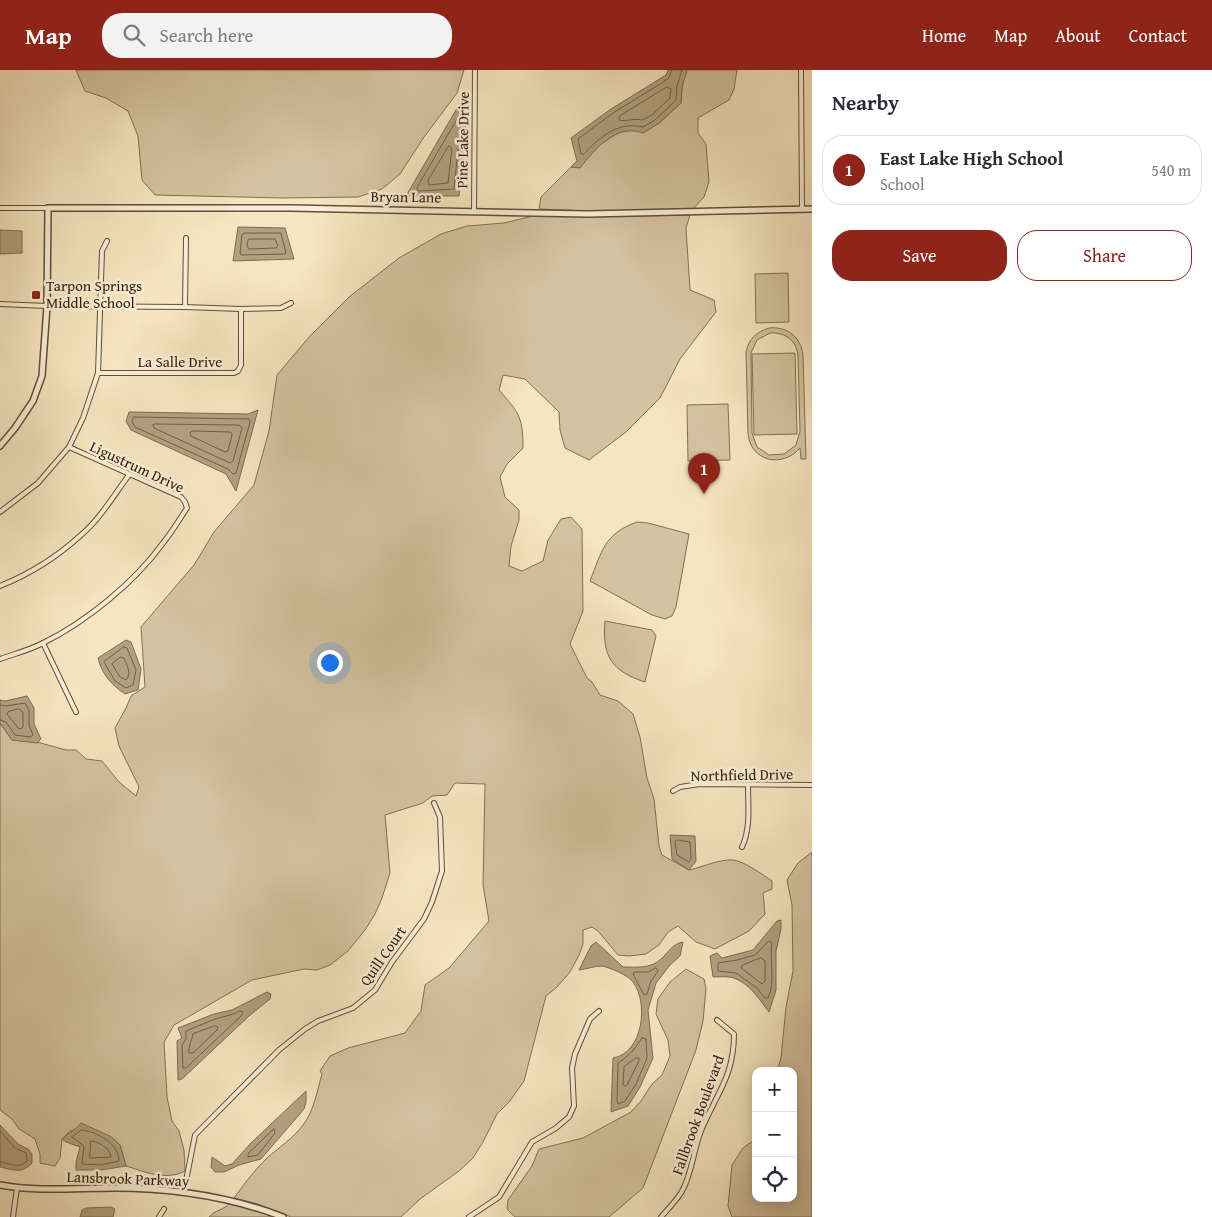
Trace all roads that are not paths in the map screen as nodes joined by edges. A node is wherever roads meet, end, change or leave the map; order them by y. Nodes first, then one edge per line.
1 (475, 70) edge
2 (801, 70) edge
3 (0, 208) edge
4 (48, 208) junction
5 (802, 209) junction
6 (812, 209) edge
7 (474, 211) junction
8 (186, 238) dead end
9 (107, 241) dead end
10 (291, 302) dead end
11 (0, 304) edge
12 (47, 306) junction
13 (102, 307) junction
14 (185, 307) junction
15 (241, 309) junction
16 (98, 373) junction
17 (0, 446) edge
18 (69, 447) junction
19 (129, 475) junction
20 (0, 512) edge
21 (0, 586) edge
22 (43, 643) junction
23 (0, 659) edge
24 (76, 712) dead end
25 (748, 785) junction
26 (812, 785) edge
27 (673, 790) dead end
28 (434, 803) dead end
29 (742, 847) dead end
30 (599, 1011) dead end
31 (717, 1020) dead end
32 (0, 1185) edge
33 (17, 1188) junction
34 (184, 1191) junction
35 (164, 1209) dead end
36 (14, 1217) edge
37 (159, 1217) edge
38 (283, 1217) edge
39 (469, 1217) edge
40 (661, 1217) edge

1 - 7 street, Pine Lake Drive
2 - 5 street
3 - 4 street, Bryan Lane
4 - 7 street, Bryan Lane
4 - 12 street
5 - 6 street, Bryan Lane
5 - 7 street, Bryan Lane
8 - 14 street
9 - 13 street
10 - 15 street
11 - 12 street
12 - 13 street
12 - 17 street
13 - 14 street
13 - 16 street
14 - 15 street
15 - 16 street, La Salle Drive
16 - 18 street
18 - 19 street, Ligustrum Drive
18 - 20 street
19 - 21 street
19 - 22 street, Ligustrum Drive
22 - 23 street, Ligustrum Drive
22 - 24 street
25 - 26 street, Northfield Drive
25 - 27 street, Northfield Drive
25 - 29 street
28 - 34 street, Quill Court
30 - 39 street
31 - 40 street, Fallbrook Boulevard
32 - 33 street, Lansbrook Parkway
33 - 34 street, Lansbrook Parkway
33 - 36 street
34 - 38 street, Lansbrook Parkway
35 - 37 street

